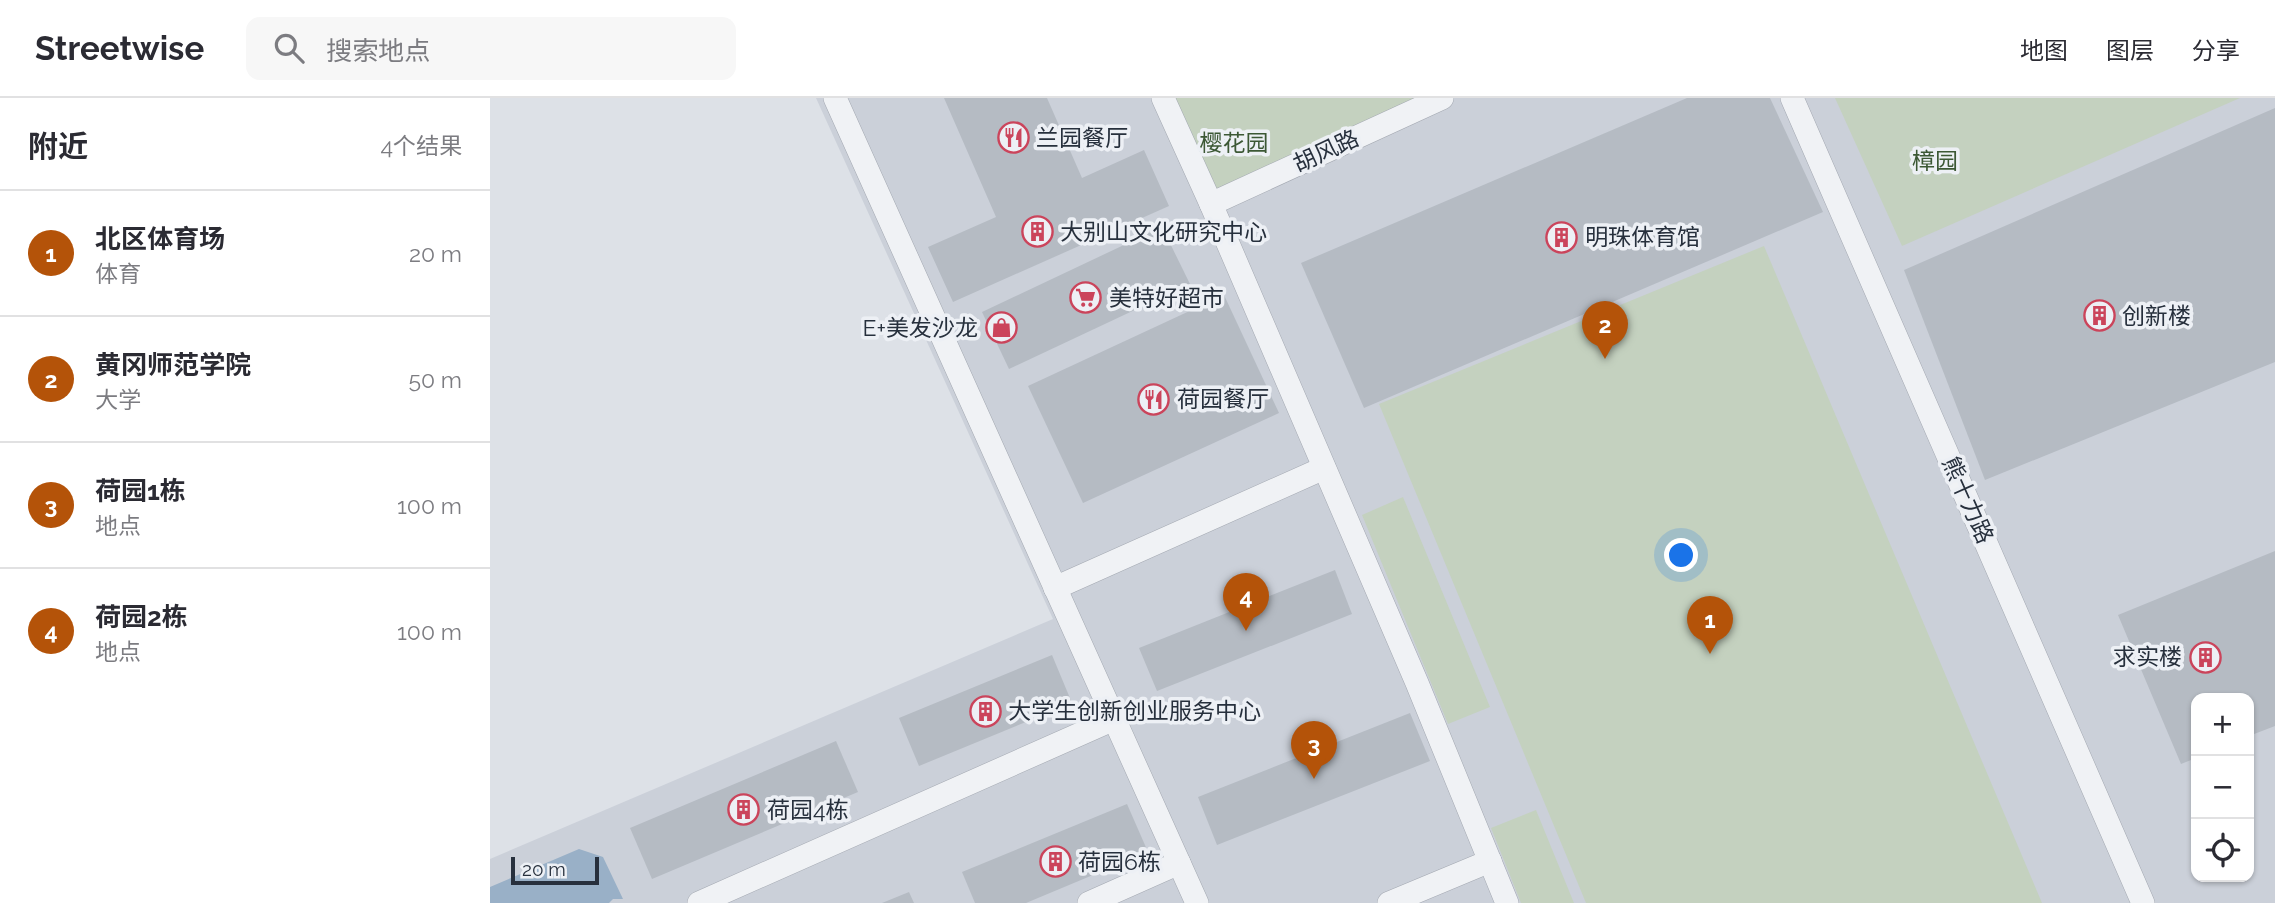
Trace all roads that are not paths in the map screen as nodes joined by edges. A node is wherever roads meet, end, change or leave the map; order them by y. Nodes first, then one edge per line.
1 (835, 98) edge
2 (1163, 98) edge
3 (1442, 98) edge
4 (1792, 98) edge
5 (1211, 204) junction
6 (1324, 468) junction
7 (1055, 588) junction
8 (1114, 719) junction
9 (1490, 861) junction
10 (1179, 863) junction
11 (699, 903) edge
12 (1089, 903) edge
13 (1197, 903) edge
14 (1389, 903) edge
15 (1507, 903) edge
16 (2143, 903) edge

1 - 7 street
2 - 5 street
3 - 5 street, 胡风路
4 - 16 street, 熊十力路
5 - 6 street
6 - 7 street
6 - 9 street
7 - 8 street
8 - 10 street
8 - 11 street
9 - 14 street
9 - 15 street
10 - 12 street
10 - 13 street

